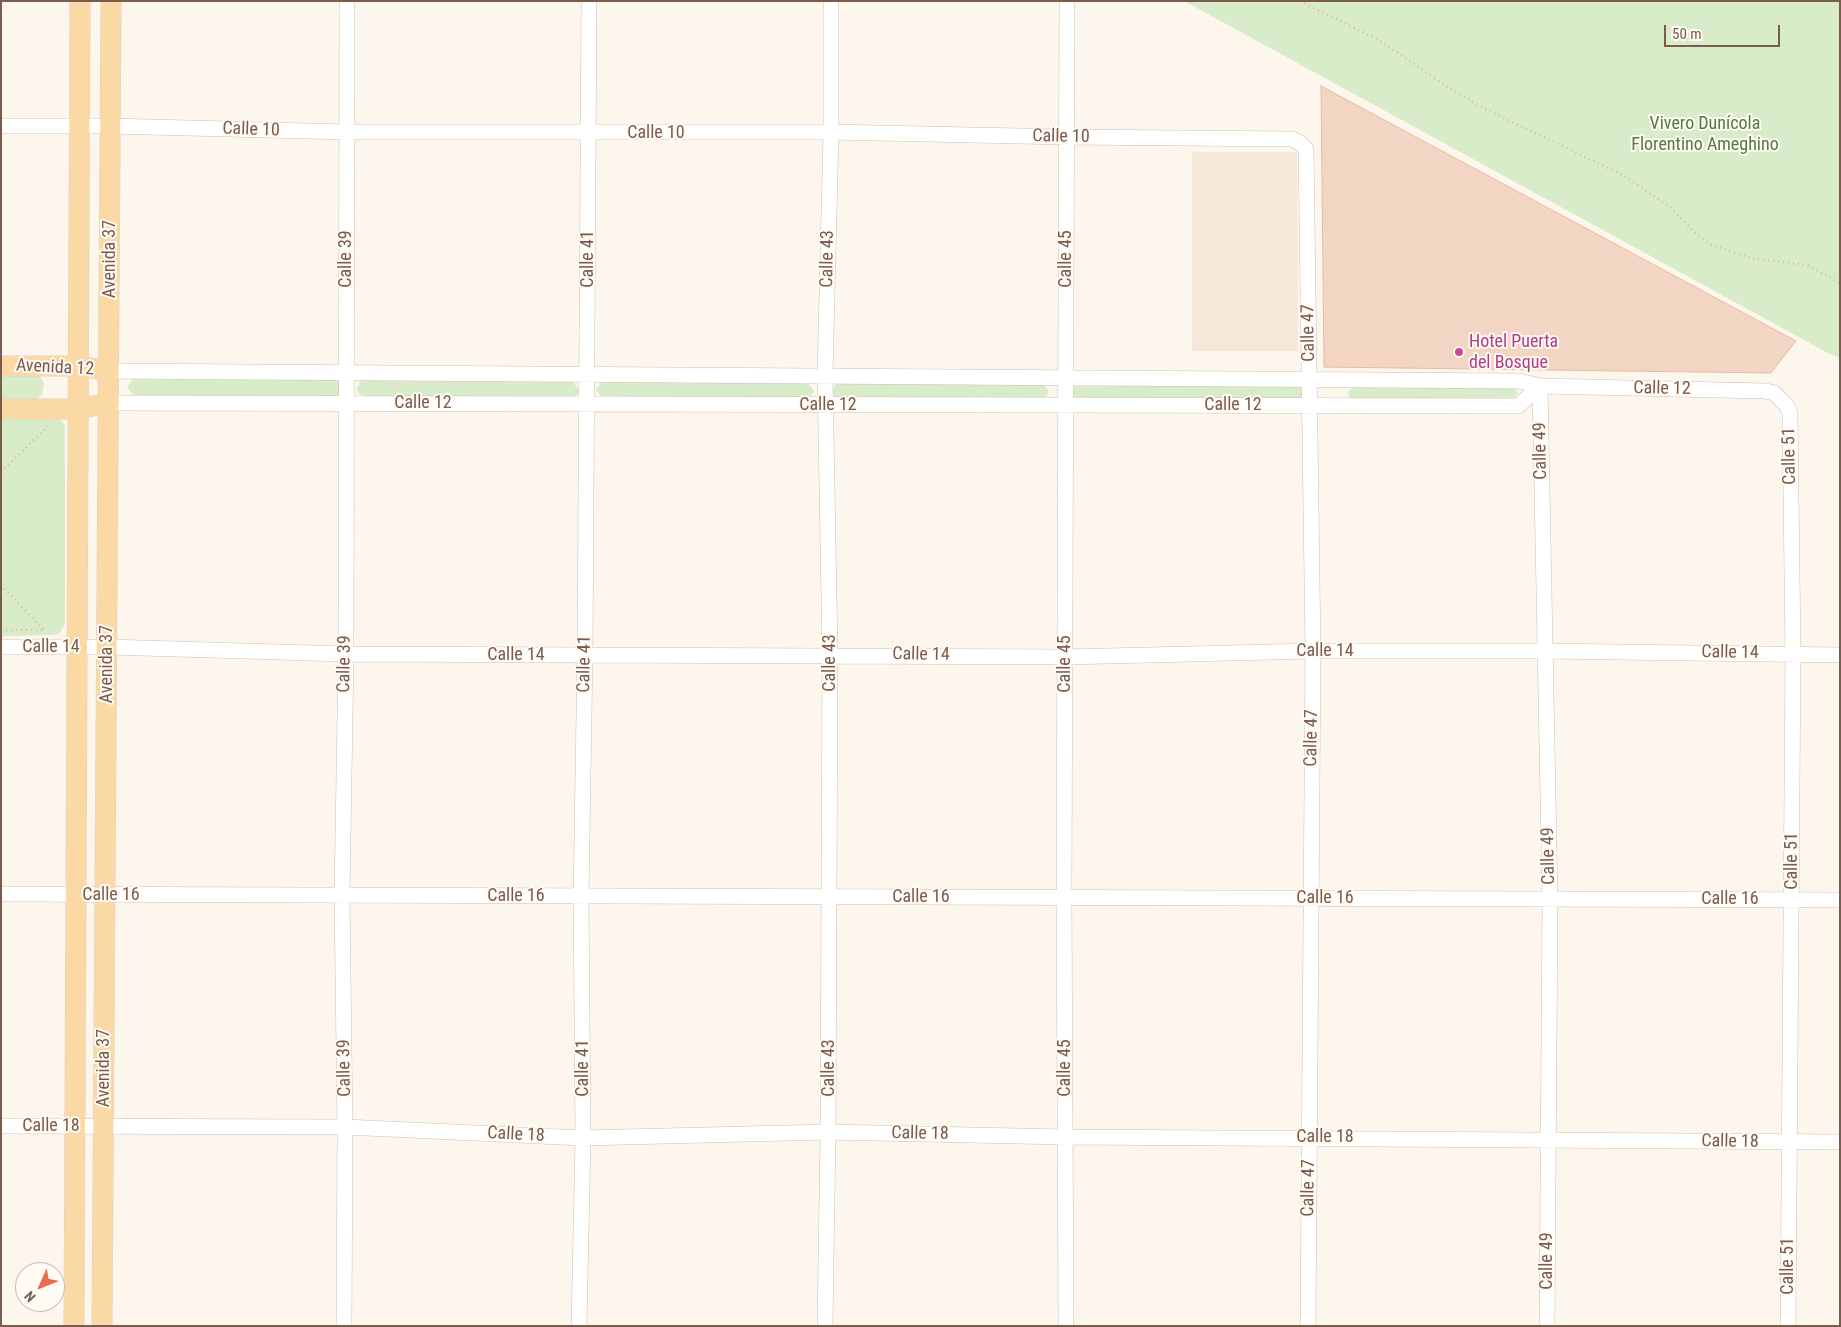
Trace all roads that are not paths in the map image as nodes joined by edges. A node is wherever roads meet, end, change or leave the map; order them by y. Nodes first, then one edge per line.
1 (80, 1) edge
2 (111, 1) edge
3 (347, 1) edge
4 (589, 1) edge
5 (831, 1) edge
6 (1067, 1) edge
7 (1, 126) edge
8 (80, 126) junction
9 (110, 126) junction
10 (346, 132) junction
11 (831, 132) junction
12 (588, 134) junction
13 (1067, 138) junction
14 (1306, 150) joint
15 (1, 366) edge
16 (78, 366) junction
17 (109, 372) junction
18 (346, 373) junction
19 (587, 375) junction
20 (825, 376) junction
21 (1066, 378) junction
22 (1310, 380) junction
23 (1540, 386) junction
24 (1781, 398) joint
25 (109, 403) junction
26 (346, 403) junction
27 (587, 404) junction
28 (825, 405) junction
29 (1066, 405) junction
30 (1310, 406) junction
31 (1, 409) edge
32 (78, 409) junction
33 (1, 647) edge
34 (77, 647) junction
35 (108, 647) junction
36 (1313, 651) junction
37 (1544, 651) junction
38 (346, 654) junction
39 (830, 654) junction
40 (1793, 654) junction
41 (586, 655) junction
42 (1840, 655) edge
43 (1065, 657) junction
44 (1, 894) edge
45 (76, 895) junction
46 (106, 895) junction
47 (342, 895) junction
48 (581, 896) junction
49 (830, 896) junction
50 (1064, 897) junction
51 (1311, 898) junction
52 (1550, 899) junction
53 (1792, 899) junction
54 (1840, 900) edge
55 (1, 1126) edge
56 (75, 1126) junction
57 (104, 1126) junction
58 (346, 1127) junction
59 (828, 1132) junction
60 (1310, 1136) junction
61 (1066, 1137) junction
62 (583, 1138) junction
63 (1547, 1139) junction
64 (1840, 1142) edge
65 (1790, 1143) junction
66 (74, 1326) edge
67 (102, 1326) edge
68 (344, 1326) edge
69 (580, 1326) edge
70 (825, 1326) edge
71 (1066, 1326) edge
72 (1308, 1326) edge
73 (1547, 1326) edge
74 (1788, 1326) edge

1 - 8 main road, Avenida 37
2 - 9 main road, Avenida 37
3 - 10 street, Calle 39
4 - 12 street, Calle 41
5 - 11 street, Calle 43
6 - 13 street, Calle 45
7 - 8 street, Calle 10
8 - 9 street, Calle 10
8 - 16 main road, Avenida 37
9 - 10 street, Calle 10
9 - 17 main road, Avenida 37
10 - 12 street, Calle 10
10 - 18 street, Calle 39
11 - 12 street, Calle 10
11 - 13 street, Calle 10
11 - 20 street, Calle 43
12 - 19 street, Calle 41
13 - 14 street, Calle 10
13 - 21 street, Calle 45
14 - 22 street, Calle 47
15 - 16 main road, Avenida 12
16 - 17 main road, Avenida 12
16 - 32 main road, Avenida 37
17 - 18 street, Calle 12
17 - 25 main road, Avenida 37
18 - 19 street, Calle 12
18 - 26 street, Calle 39
19 - 20 street, Calle 12
19 - 27 street, Calle 41
20 - 21 street, Calle 12
20 - 28 street, Calle 43
21 - 22 street, Calle 12
21 - 29 street, Calle 45
22 - 23 street, Calle 12
22 - 30 street, Calle 47
23 - 24 street, Calle 12
23 - 30 street, Calle 12
23 - 37 street, Calle 49
24 - 40 street, Calle 51
25 - 26 street, Calle 12
25 - 32 main road, Avenida 12
25 - 35 main road, Avenida 37
26 - 27 street, Calle 12
26 - 38 street, Calle 39
27 - 28 street, Calle 12
27 - 41 street, Calle 41
28 - 29 street, Calle 12
28 - 39 street, Calle 43
29 - 30 street, Calle 12
29 - 43 street, Calle 45
30 - 36 street, Calle 47
31 - 32 main road, Avenida 12
32 - 34 main road, Avenida 37
33 - 34 street, Calle 14
34 - 35 street, Calle 14
34 - 45 main road, Avenida 37
35 - 38 street, Calle 14
35 - 46 main road, Avenida 37
36 - 37 street, Calle 14
36 - 43 street, Calle 14
36 - 51 street, Calle 47
37 - 40 street, Calle 14
37 - 52 street, Calle 49
38 - 41 street, Calle 14
38 - 47 street, Calle 39
39 - 41 street, Calle 14
39 - 43 street, Calle 14
39 - 49 street, Calle 43
40 - 42 street, Calle 14
40 - 53 street, Calle 51
41 - 48 street, Calle 41
43 - 50 street, Calle 45
44 - 45 street, Calle 16
45 - 46 street, Calle 16
45 - 56 main road, Avenida 37
46 - 47 street, Calle 16
46 - 57 main road, Avenida 37
47 - 48 street, Calle 16
47 - 58 street, Calle 39
48 - 49 street, Calle 16
48 - 62 street, Calle 41
49 - 50 street, Calle 16
49 - 59 street, Calle 43
50 - 51 street, Calle 16
50 - 61 street, Calle 45
51 - 52 street, Calle 16
51 - 60 street, Calle 47
52 - 53 street, Calle 16
52 - 63 street, Calle 49
53 - 54 street, Calle 16
53 - 65 street, Calle 51
55 - 56 street, Calle 18
56 - 57 street, Calle 18
56 - 66 main road, Avenida 37
57 - 58 street, Calle 18
57 - 67 main road, Avenida 37
58 - 62 street, Calle 18
58 - 68 street, Calle 39
59 - 61 street, Calle 18
59 - 62 street, Calle 18
59 - 70 street, Calle 43
60 - 61 street, Calle 18
60 - 63 street, Calle 18
60 - 72 street, Calle 47
61 - 71 street, Calle 45
62 - 69 street, Calle 41
63 - 65 street, Calle 18
63 - 73 street, Calle 49
64 - 65 street, Calle 18
65 - 74 street, Calle 51

